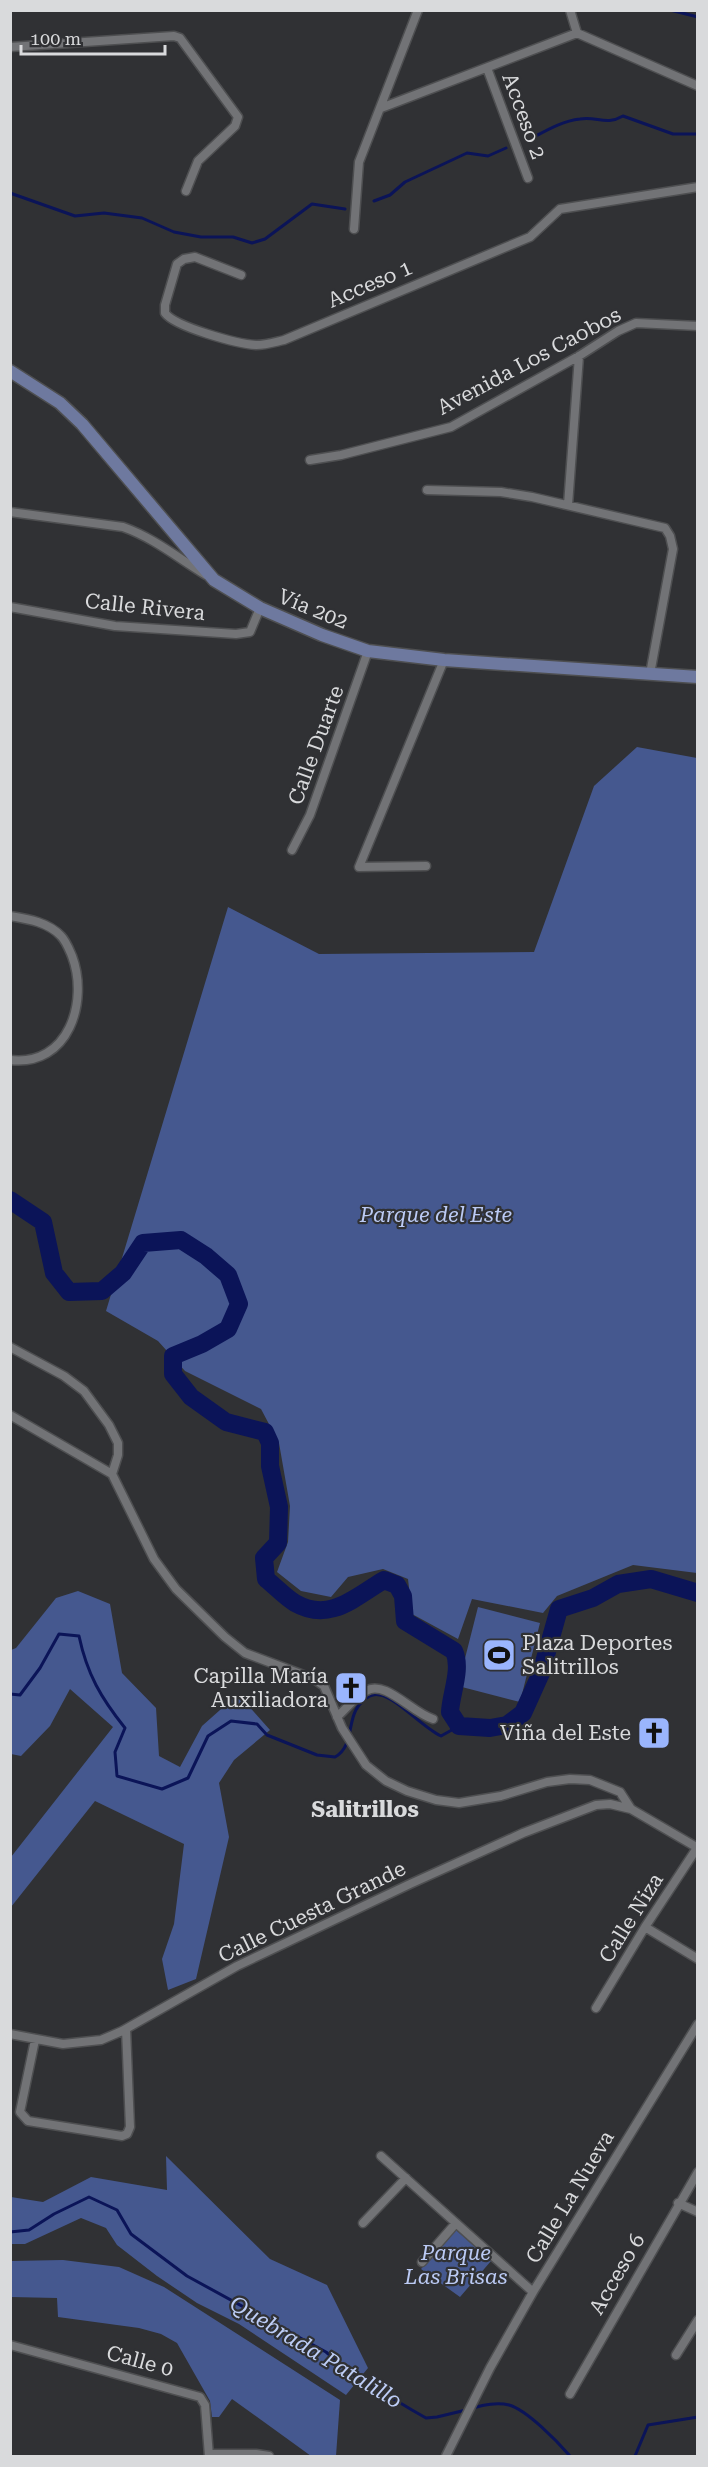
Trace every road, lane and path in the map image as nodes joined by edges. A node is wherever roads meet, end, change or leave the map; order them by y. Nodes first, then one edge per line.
1 (418, 10) edge
2 (570, 10) edge
3 (577, 33) junction
4 (10, 48) edge
5 (487, 68) junction
6 (698, 86) edge
7 (381, 108) junction
8 (528, 178) dead end
9 (698, 187) edge
10 (186, 190) dead end
11 (354, 229) dead end
12 (241, 274) dead end
13 (698, 326) edge
14 (579, 356) junction
15 (10, 371) edge
16 (310, 460) dead end
17 (427, 490) dead end
18 (568, 505) junction
19 (10, 512) edge
20 (214, 580) junction
21 (10, 607) edge
22 (260, 608) junction
23 (368, 651) junction
24 (444, 660) junction
25 (650, 674) junction
26 (698, 677) edge
27 (292, 850) dead end
28 (426, 866) dead end
29 (10, 916) edge
30 (10, 1060) edge
31 (10, 1347) edge
32 (10, 1415) edge
33 (112, 1474) junction
34 (337, 1717) junction
35 (434, 1719) dead end
36 (631, 1809) junction
37 (697, 1848) edge
38 (645, 1927) junction
39 (698, 1959) edge
40 (596, 2008) dead end
41 (698, 2024) edge
42 (126, 2029) junction
43 (10, 2034) edge
44 (34, 2040) junction
45 (381, 2156) dead end
46 (698, 2172) edge
47 (405, 2178) junction
48 (678, 2203) junction
49 (698, 2212) edge
50 (363, 2223) dead end
51 (456, 2223) junction
52 (422, 2262) dead end
53 (533, 2292) junction
54 (698, 2320) edge
55 (10, 2345) edge
56 (676, 2355) dead end
57 (570, 2394) dead end
58 (209, 2455) edge
59 (268, 2457) edge
60 (446, 2457) edge

1 - 7 street
2 - 3 street
3 - 5 street
3 - 6 street
4 - 10 street
5 - 7 street
5 - 8 street, Acceso 2
7 - 11 street
9 - 12 street, Acceso 1
13 - 14 street, Avenida Los Caobos
14 - 16 street, Avenida Los Caobos
14 - 18 street
15 - 20 main road, Vía 202
17 - 18 street
18 - 25 street
19 - 20 street
20 - 22 main road, Vía 202
21 - 22 street, Calle Rivera
22 - 23 main road, Vía 202
23 - 24 main road, Vía 202
23 - 27 street, Calle Duarte
24 - 25 main road, Vía 202
24 - 28 street
25 - 26 main road, Vía 202
29 - 30 street
31 - 33 street
32 - 33 street
33 - 34 street
34 - 35 street
34 - 36 street
36 - 37 street
36 - 42 street, Calle Cuesta Grande
37 - 38 street, Calle Niza
38 - 39 street
38 - 40 street, Calle Niza
41 - 53 street, Calle La Nueva
42 - 44 street, Calle Cuesta Grande
42 - 44 street
43 - 44 street, Calle Cuesta Grande
45 - 47 street
46 - 48 street, Acceso 6
47 - 50 street
47 - 51 street
48 - 49 street
48 - 57 street, Acceso 6
51 - 52 street
51 - 53 street
53 - 60 street, Calle La Nueva
54 - 56 street
55 - 58 street, Calle 0
58 - 59 street

